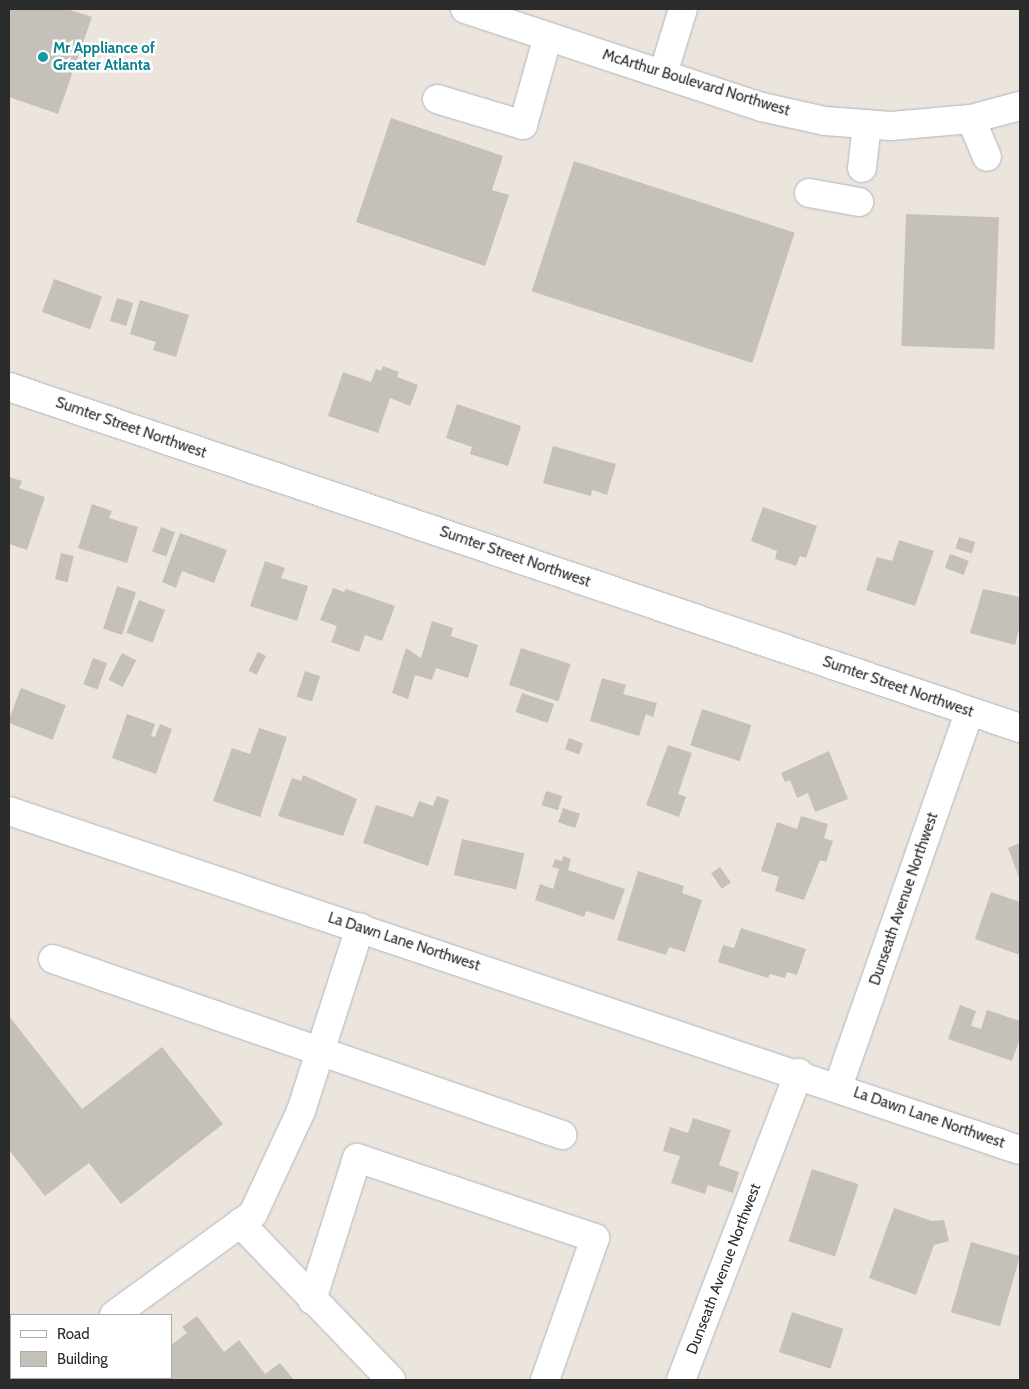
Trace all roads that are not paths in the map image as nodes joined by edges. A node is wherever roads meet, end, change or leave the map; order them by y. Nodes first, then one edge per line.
1 (465, 9) edge
2 (683, 9) edge
3 (548, 36) junction
4 (663, 74) junction
5 (437, 99) dead end
6 (1020, 106) edge
7 (971, 119) junction
8 (867, 124) junction
9 (987, 157) dead end
10 (862, 168) dead end
11 (809, 193) dead end
12 (859, 202) dead end
13 (9, 387) edge
14 (970, 711) junction
15 (1020, 728) edge
16 (9, 811) edge
17 (360, 927) junction
18 (53, 959) dead end
19 (320, 1051) junction
20 (799, 1073) junction
21 (838, 1087) junction
22 (562, 1135) dead end
23 (1020, 1150) edge
24 (240, 1223) junction
25 (312, 1300) junction
26 (115, 1314) edge
27 (391, 1380) edge
28 (545, 1380) edge
29 (682, 1380) edge

1 - 3 street, McArthur Boulevard Northwest
2 - 4 street
3 - 4 street, McArthur Boulevard Northwest
3 - 5 street
4 - 8 street, McArthur Boulevard Northwest
6 - 7 street, McArthur Boulevard Northwest
7 - 8 street, McArthur Boulevard Northwest
7 - 9 street
8 - 10 street
11 - 12 street
13 - 14 street, Sumter Street Northwest
14 - 15 street, Sumter Street Northwest
14 - 21 street, Dunseath Avenue Northwest
16 - 17 street, La Dawn Lane Northwest
17 - 19 street
17 - 20 street, La Dawn Lane Northwest
18 - 19 street
19 - 22 street
19 - 24 street
20 - 21 street, La Dawn Lane Northwest
20 - 29 street, Dunseath Avenue Northwest
21 - 23 street, La Dawn Lane Northwest
24 - 25 street
24 - 26 street
25 - 27 street
25 - 28 street

